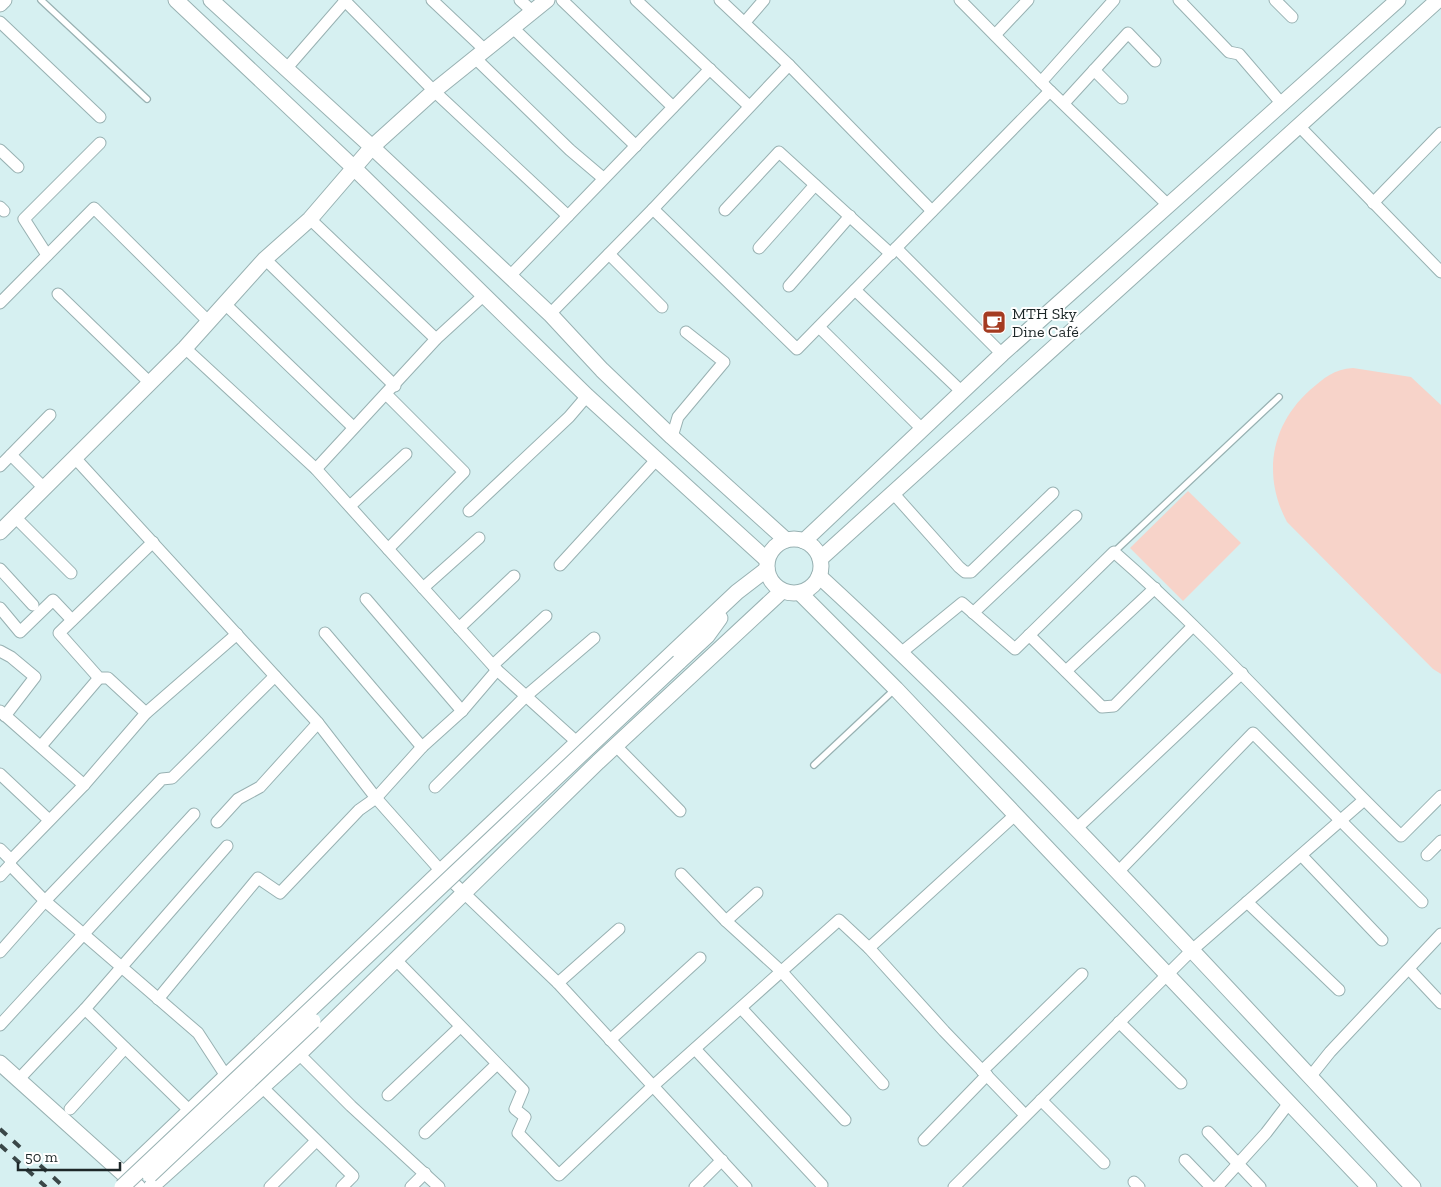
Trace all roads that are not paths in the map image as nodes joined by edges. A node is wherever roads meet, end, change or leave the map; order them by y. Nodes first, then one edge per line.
1 (4, 0) edge
2 (42, 0) edge
3 (176, 0) edge
4 (211, 0) edge
5 (345, 0) edge
6 (432, 0) edge
7 (520, 0) edge
8 (547, 0) edge
9 (562, 0) edge
10 (636, 0) edge
11 (720, 0) edge
12 (764, 0) edge
13 (960, 0) edge
14 (1028, 0) edge
15 (1114, 0) edge
16 (1179, 0) edge
17 (1275, 0) edge
18 (1398, 0) edge
19 (1438, 0) edge
20 (0, 4) edge
21 (532, 12) junction
22 (1292, 17) dead end
23 (0, 22) edge
24 (745, 22) junction
25 (513, 28) junction
26 (996, 35) junction
27 (479, 53) junction
28 (1155, 61) dead end
29 (789, 65) junction
30 (286, 68) junction
31 (710, 69) junction
32 (1094, 70) junction
33 (1041, 82) junction
34 (434, 91) junction
35 (1050, 91) junction
36 (1122, 98) dead end
37 (147, 99) dead end
38 (1064, 103) junction
39 (1282, 104) junction
40 (749, 106) junction
41 (673, 107) junction
42 (100, 117) dead end
43 (1299, 126) junction
44 (1441, 133) edge
45 (100, 143) dead end
46 (636, 146) junction
47 (372, 147) junction
48 (0, 150) edge
49 (18, 167) dead end
50 (353, 167) junction
51 (603, 178) junction
52 (815, 185) junction
53 (1373, 203) junction
54 (1169, 206) junction
55 (653, 209) junction
56 (725, 210) dead end
57 (932, 211) junction
58 (568, 216) junction
59 (850, 216) junction
60 (310, 219) junction
61 (759, 248) dead end
62 (893, 251) junction
63 (609, 254) junction
64 (47, 256) junction
65 (265, 260) junction
66 (1441, 272) edge
67 (509, 276) junction
68 (789, 286) dead end
69 (855, 290) junction
70 (58, 294) dead end
71 (483, 296) junction
72 (0, 303) edge
73 (224, 303) junction
74 (662, 307) dead end
75 (550, 314) junction
76 (209, 322) junction
77 (819, 327) junction
78 (686, 332) dead end
79 (436, 339) junction
80 (186, 348) junction
81 (1002, 354) junction
82 (150, 383) junction
83 (395, 386) junction
84 (962, 392) junction
85 (386, 394) junction
86 (587, 396) junction
87 (1279, 397) dead end
88 (50, 415) dead end
89 (353, 427) junction
90 (922, 429) junction
91 (672, 437) junction
92 (406, 454) dead end
93 (11, 455) junction
94 (75, 458) junction
95 (657, 460) junction
96 (0, 466) edge
97 (316, 469) junction
98 (44, 488) junction
99 (894, 493) junction
100 (1053, 493) dead end
101 (350, 506) junction
102 (469, 511) dead end
103 (1076, 516) dead end
104 (15, 517) junction
105 (0, 532) edge
106 (479, 538) dead end
107 (786, 540) junction
108 (804, 541) junction
109 (153, 542) junction
110 (388, 549) junction
111 (1114, 552) junction
112 (820, 559) junction
113 (767, 564) junction
114 (560, 565) dead end
115 (0, 569) edge
116 (71, 573) dead end
117 (514, 576) dead end
118 (819, 576) junction
119 (423, 588) junction
120 (1155, 588) junction
121 (782, 591) junction
122 (101, 592) junction
123 (737, 592) junction
124 (800, 592) junction
125 (366, 599) dead end
126 (110, 600) dead end
127 (33, 605) dead end
128 (0, 608) edge
129 (973, 613) junction
130 (757, 614) junction
131 (546, 616) dead end
132 (72, 620) junction
133 (1193, 626) junction
134 (460, 628) junction
135 (237, 634) junction
136 (325, 634) dead end
137 (1029, 635) junction
138 (594, 638) dead end
139 (0, 651) edge
140 (902, 652) junction
141 (495, 668) junction
142 (679, 668) junction
143 (1066, 671) junction
144 (1242, 673) junction
145 (275, 676) junction
146 (99, 678) junction
147 (896, 689) junction
148 (526, 696) junction
149 (462, 711) junction
150 (2, 713) edge
151 (146, 713) junction
152 (318, 723) junction
153 (578, 743) junction
154 (41, 746) junction
155 (616, 746) junction
156 (422, 747) junction
157 (814, 765) dead end
158 (0, 774) edge
159 (84, 785) junction
160 (435, 787) dead end
161 (1441, 796) edge
162 (376, 798) junction
163 (1364, 800) junction
164 (680, 811) dead end
165 (194, 814) dead end
166 (1016, 815) junction
167 (49, 820) junction
168 (1340, 821) junction
169 (217, 822) dead end
170 (1076, 829) junction
171 (1441, 841) edge
172 (227, 846) dead end
173 (0, 849) edge
174 (1427, 855) dead end
175 (1302, 856) junction
176 (10, 862) junction
177 (441, 871) junction
178 (1117, 872) junction
179 (681, 874) dead end
180 (0, 876) edge
181 (757, 893) dead end
182 (465, 894) junction
183 (45, 901) junction
184 (1247, 902) junction
185 (1422, 902) dead end
186 (726, 921) junction
187 (619, 929) dead end
188 (85, 934) junction
189 (1441, 934) edge
190 (1382, 940) dead end
191 (869, 948) junction
192 (1191, 951) junction
193 (0, 952) edge
194 (700, 958) dead end
195 (396, 960) junction
196 (122, 966) junction
197 (1410, 970) junction
198 (782, 972) junction
199 (1082, 974) dead end
200 (1167, 974) junction
201 (558, 984) junction
202 (1339, 990) dead end
203 (158, 999) junction
204 (1441, 1003) edge
205 (741, 1008) junction
206 (85, 1009) junction
207 (1119, 1022) junction
208 (0, 1025) edge
209 (460, 1027) junction
210 (610, 1040) junction
211 (125, 1048) junction
212 (695, 1049) junction
213 (299, 1054) junction
214 (0, 1063) edge
215 (498, 1064) junction
216 (984, 1073) junction
217 (226, 1076) junction
218 (1310, 1077) junction
219 (19, 1080) junction
220 (883, 1084) dead end
221 (1181, 1084) dead end
222 (653, 1086) junction
223 (262, 1087) junction
224 (388, 1095) dead end
225 (1040, 1100) junction
226 (1289, 1103) junction
227 (70, 1109) dead end
228 (189, 1110) junction
229 (1025, 1115) junction
230 (845, 1120) dead end
231 (1208, 1132) dead end
232 (425, 1134) dead end
233 (924, 1140) dead end
234 (316, 1141) junction
235 (722, 1160) junction
236 (1185, 1160) dead end
237 (1104, 1163) dead end
238 (1238, 1164) junction
239 (425, 1173) junction
240 (123, 1181) edge
241 (822, 1185) dead end
242 (137, 1187) edge
243 (151, 1187) edge
244 (270, 1187) edge
245 (342, 1187) edge
246 (411, 1187) edge
247 (439, 1187) edge
248 (695, 1187) edge
249 (746, 1187) edge
250 (954, 1187) edge
251 (1211, 1187) edge
252 (1217, 1187) edge
253 (1260, 1187) edge
254 (1369, 1187) edge
255 (1414, 1187) edge

1 - 20 street
2 - 37 lane
3 - 50 street
4 - 30 street
5 - 30 street
5 - 34 street
6 - 27 street
7 - 21 street
8 - 21 street
9 - 41 street
10 - 31 street
11 - 24 street
12 - 24 street
13 - 26 street
14 - 26 street
15 - 33 street
16 - 39 street
17 - 22 street
18 - 39 street
19 - 43 street
21 - 25 street
23 - 42 street
24 - 29 street
25 - 27 street
25 - 46 street
26 - 33 street
27 - 34 street
27 - 51 street
28 - 32 street
29 - 40 street
29 - 57 street
30 - 47 street
31 - 40 street
31 - 41 street
32 - 36 street
32 - 38 street
33 - 35 street
34 - 47 street
34 - 58 street
35 - 38 street
35 - 57 street
38 - 54 street
39 - 54 street
40 - 55 street
41 - 46 street
43 - 53 street
43 - 99 street
44 - 53 street
45 - 64 street
46 - 51 street
47 - 50 street
47 - 67 street
48 - 49 street
50 - 60 street
50 - 71 street
51 - 58 street
52 - 56 street
52 - 59 street
52 - 61 street
53 - 66 street
54 - 81 street
55 - 63 street
55 - 77 street
57 - 62 street
58 - 67 street
59 - 62 street
59 - 68 street
60 - 65 street
60 - 79 street
62 - 69 street
62 - 81 street
63 - 74 street
63 - 75 street
64 - 72 street
64 - 76 street
65 - 73 street
65 - 83 street
67 - 75 street
69 - 77 street
69 - 84 street
70 - 82 street
71 - 79 street
71 - 86 street
73 - 76 street
73 - 89 street
75 - 91 street
76 - 80 street
77 - 90 street
78 - 91 street
79 - 83 street
80 - 82 street
80 - 97 street
81 - 84 street
82 - 94 street
83 - 85 street
84 - 90 street
85 - 89 street
85 - 110 street
86 - 95 street
86 - 102 street
87 - 111 lane
88 - 93 street
89 - 97 street
90 - 108 street
91 - 107 street
92 - 101 street
93 - 96 street
93 - 98 street
94 - 98 street
94 - 109 street
95 - 113 street
95 - 114 street
97 - 101 street
98 - 104 street
99 - 100 street
99 - 112 street
101 - 110 street
103 - 129 street
104 - 105 street
104 - 116 street
106 - 119 street
107 - 108 street
107 - 113 street
108 - 112 street
109 - 122 street
109 - 135 street
110 - 119 street
111 - 120 street
111 - 137 street
112 - 118 street
113 - 121 street
113 - 123 street
115 - 127 street
117 - 134 street
118 - 124 street
118 - 140 street
119 - 134 street
120 - 133 street
120 - 143 street
121 - 124 street
121 - 130 street
122 - 126 street
122 - 132 street
123 - 142 street
123 - 153 street
124 - 147 street
125 - 149 street
128 - 132 street
129 - 137 street
129 - 140 street
130 - 142 street
130 - 155 street
131 - 141 street
132 - 146 street
133 - 143 street
133 - 144 street
134 - 141 street
135 - 145 street
135 - 151 street
136 - 156 street
137 - 143 street
138 - 148 street
139 - 150 street
140 - 170 street
141 - 148 street
141 - 149 street
142 - 240 street, bridge
142 - 242 street, bridge
144 - 163 street
144 - 170 street
145 - 152 street
145 - 183 street
146 - 151 street
146 - 154 street
147 - 157 lane
147 - 166 street
148 - 153 street
148 - 160 street
149 - 156 street
150 - 154 street
151 - 159 street
152 - 162 street
152 - 169 street
153 - 177 street
154 - 159 street
155 - 164 street
155 - 182 street
156 - 162 street
158 - 167 street
159 - 167 street
161 - 163 street
162 - 177 street
162 - 203 street
163 - 168 street
165 - 188 street
166 - 191 street
166 - 200 street
167 - 176 street
168 - 175 street
168 - 178 street
168 - 185 street
170 - 178 street
171 - 174 street
172 - 196 street
173 - 176 street
175 - 184 street
175 - 190 street
176 - 180 street
176 - 183 street
177 - 182 street
177 - 217 street
178 - 192 street
179 - 186 street
181 - 186 street
182 - 195 street
182 - 201 street
183 - 188 street
183 - 193 street
184 - 192 street
184 - 202 street
186 - 198 street
187 - 201 street
188 - 196 street
188 - 208 street
189 - 197 street
191 - 198 street
191 - 216 street
192 - 200 street
192 - 218 street
194 - 210 street
195 - 209 street
195 - 213 street
196 - 203 street
196 - 206 street
197 - 204 street
197 - 218 street
198 - 205 street
198 - 220 street
199 - 216 street
200 - 207 street
200 - 226 street
201 - 210 street
203 - 217 street
205 - 212 street
205 - 230 street
206 - 211 street
206 - 219 street
207 - 221 street
207 - 225 street
209 - 215 street
209 - 224 street
210 - 222 street
211 - 227 street
211 - 228 street
212 - 222 street
212 - 241 street
213 - 223 street
213 - 239 street
214 - 219 street
215 - 222 street
215 - 232 street
216 - 229 street
216 - 233 street
217 - 228 street
218 - 255 street
219 - 240 street
222 - 235 street
223 - 234 street
223 - 243 street
225 - 229 street
225 - 237 street
226 - 238 street
226 - 254 street
228 - 240 street
229 - 250 street
231 - 238 street
234 - 244 street
234 - 245 street
235 - 248 street
235 - 249 street
236 - 251 street
238 - 252 street
238 - 253 street
239 - 246 street
239 - 247 street
240 - 242 street

